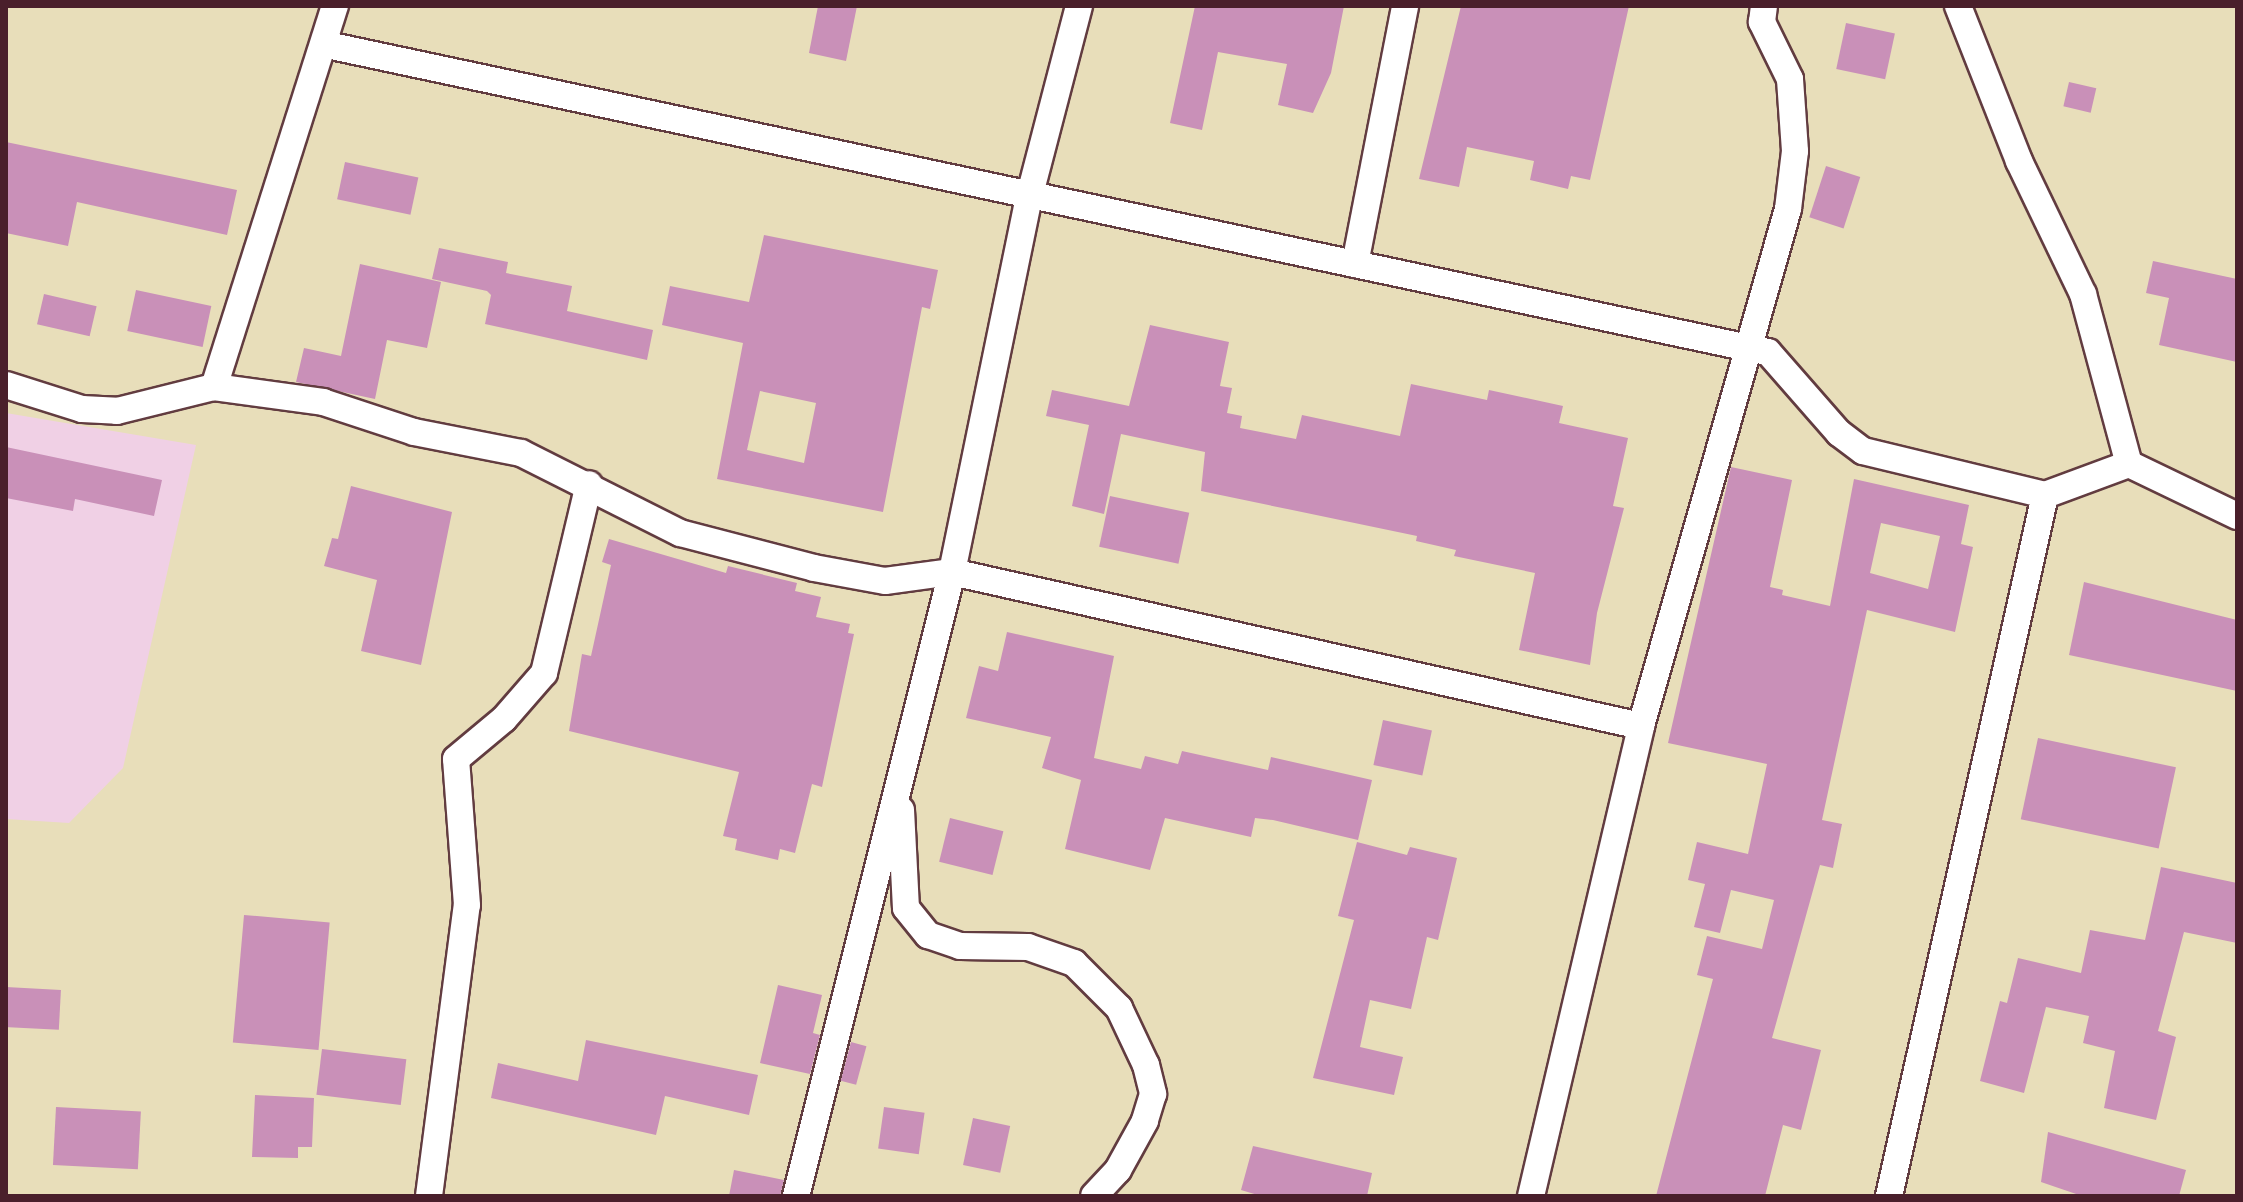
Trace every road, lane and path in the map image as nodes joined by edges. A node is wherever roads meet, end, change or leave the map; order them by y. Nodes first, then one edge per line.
1 (335, 6) edge
2 (1079, 6) edge
3 (1405, 6) edge
4 (1764, 6) edge
5 (1958, 6) edge
6 (327, 45) junction
7 (1029, 198) junction
8 (1355, 264) junction
9 (1749, 348) junction
10 (6, 385) edge
11 (214, 387) junction
12 (2129, 464) junction
13 (589, 484) junction
14 (2045, 495) junction
15 (2237, 516) edge
16 (952, 572) junction
17 (1641, 726) junction
18 (900, 782) junction
19 (429, 1196) edge
20 (796, 1196) edge
21 (1094, 1196) edge
22 (1531, 1196) edge
23 (1889, 1196) edge

1 - 6 street
2 - 7 street
3 - 8 street
4 - 9 street
5 - 12 street
6 - 7 street
6 - 11 street
7 - 8 street
7 - 16 street
8 - 9 street
9 - 14 street
9 - 17 street
10 - 11 street
11 - 13 street
12 - 14 street
12 - 15 street
13 - 16 street
13 - 19 street
14 - 23 street
16 - 17 street
16 - 18 street
17 - 22 street
18 - 20 street
18 - 21 street

